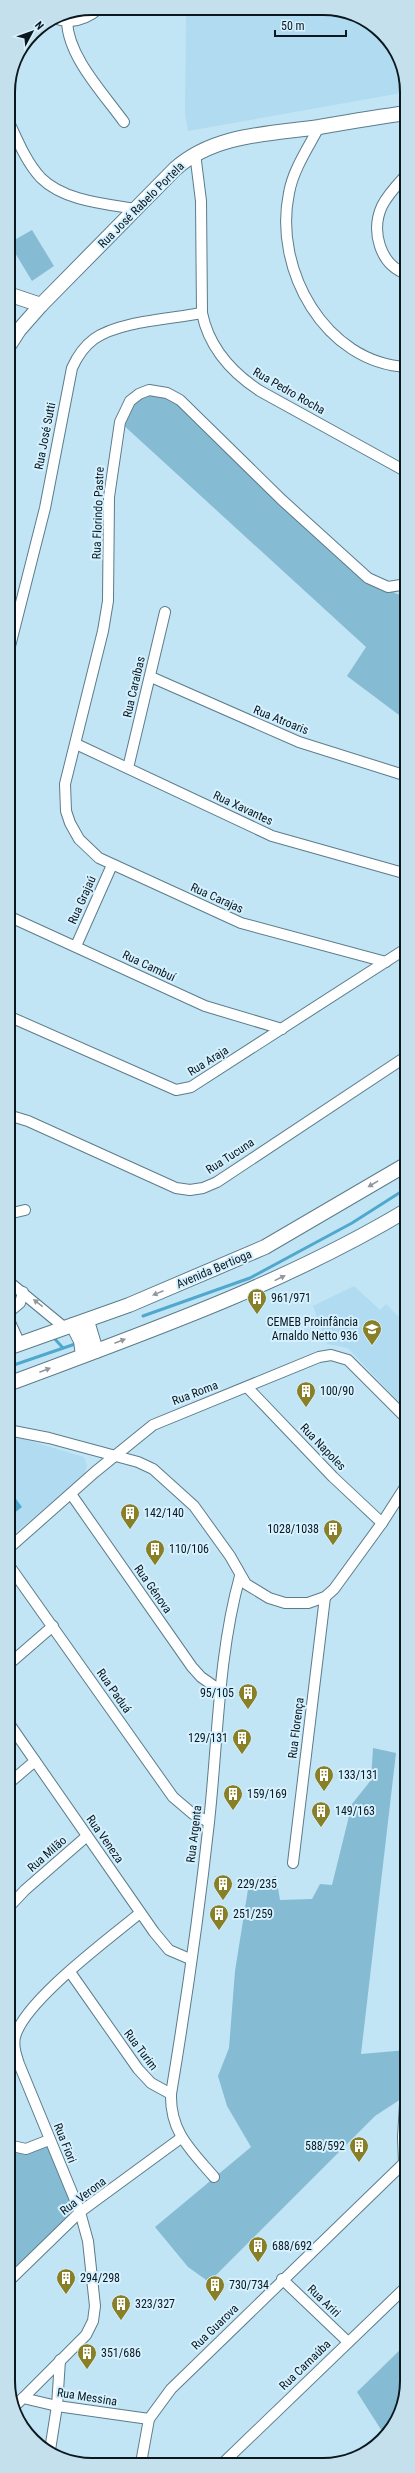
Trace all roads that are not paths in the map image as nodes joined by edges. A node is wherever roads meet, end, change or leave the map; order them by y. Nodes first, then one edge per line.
1 (88, 15) edge
2 (66, 21) joint
3 (400, 114) edge
4 (124, 122) dead end
5 (318, 127) junction
6 (15, 134) edge
7 (195, 153) junction
8 (400, 183) edge
9 (136, 209) junction
10 (400, 270) edge
11 (15, 296) edge
12 (41, 305) junction
13 (15, 306) edge
14 (202, 313) junction
15 (32, 315) junction
16 (15, 338) edge
17 (400, 366) edge
18 (400, 468) edge
19 (400, 585) edge
20 (164, 612) dead end
21 (15, 626) edge
22 (151, 677) junction
23 (76, 744) junction
24 (128, 768) junction
25 (400, 774) edge
26 (66, 811) joint
27 (112, 865) junction
28 (400, 872) edge
29 (15, 919) edge
30 (76, 946) junction
31 (400, 953) edge
32 (386, 962) junction
33 (15, 1019) edge
34 (282, 1029) junction
35 (400, 1061) edge
36 (15, 1117) edge
37 (400, 1168) edge
38 (26, 1210) dead end
39 (15, 1212) edge
40 (400, 1214) edge
41 (15, 1286) edge
42 (24, 1292) junction
43 (15, 1307) edge
44 (87, 1321) junction
45 (69, 1326) junction
46 (15, 1346) edge
47 (90, 1353) junction
48 (15, 1381) edge
49 (247, 1387) junction
50 (400, 1412) edge
51 (15, 1431) edge
52 (114, 1456) junction
53 (71, 1494) junction
54 (400, 1495) edge
55 (382, 1523) junction
56 (15, 1543) edge
57 (15, 1574) edge
58 (240, 1576) junction
59 (325, 1597) junction
60 (53, 1626) junction
61 (15, 1659) edge
62 (221, 1691) junction
63 (15, 1732) edge
64 (35, 1761) junction
65 (15, 1778) edge
66 (209, 1822) junction
67 (87, 1836) junction
68 (293, 1863) dead end
69 (15, 1901) edge
70 (140, 1913) junction
71 (190, 1958) junction
72 (70, 1972) junction
73 (171, 2094) junction
74 (181, 2138) junction
75 (49, 2140) junction
76 (15, 2147) edge
77 (400, 2167) edge
78 (214, 2177) dead end
79 (80, 2212) junction
80 (15, 2275) edge
81 (282, 2279) junction
82 (400, 2293) edge
83 (348, 2342) junction
84 (60, 2360) junction
85 (19, 2402) edge
86 (57, 2406) junction
87 (149, 2419) junction
88 (51, 2446) edge
89 (141, 2458) edge
90 (228, 2458) edge

1 - 2 street
2 - 4 street
3 - 5 street, Rua José Rabelo Portela
5 - 7 street, Rua José Rabelo Portela
5 - 17 street
6 - 9 street
7 - 9 street, Rua José Rabelo Portela
7 - 14 street, Rua Pedro Rocha
8 - 10 street
9 - 12 street, Rua José Rabelo Portela
11 - 12 street
12 - 15 street, Rua José Rabelo Portela
13 - 15 street
14 - 18 street, Rua Pedro Rocha
14 - 21 street, Rua José Sutti
15 - 16 street, Rua José Rabelo Portela
19 - 23 street, Rua Florindo Pastre
20 - 22 street, Rua Caraíbas
22 - 24 street, Rua Caraíbas
22 - 25 street, Rua Atroaris
23 - 24 street, Rua Xavantes
23 - 26 street, Rua Florindo Pastre
24 - 28 street, Rua Xavantes
26 - 27 street, Rua Carajas
27 - 30 street, Rua Grajaú
27 - 32 street, Rua Carajas
29 - 30 street, Rua Cambuí
30 - 34 street, Rua Cambuí
31 - 32 street, Rua Araja
32 - 34 street, Rua Araja
33 - 34 street, Rua Araja
35 - 36 street, Rua Tucuna
37 -> 44 street, Avenida Bertioga
38 - 39 street
47 -> 40 street
41 - 42 street
42 - 43 street
45 -> 42 street
44 - 45 street, Avenida Bertioga
44 - 47 street
45 - 46 street, Avenida Bertioga
45 - 47 street
48 -> 47 street
49 - 50 street, Rua Roma
49 - 52 street, Rua Roma
49 - 55 street, Rua Napoles
51 - 52 street
52 - 53 street, Rua Roma
52 - 58 street
53 - 56 street, Rua Roma
53 - 62 street, Rua Gênova
54 - 55 street
55 - 59 street
57 - 60 street, Rua Paduá
58 - 59 street
58 - 62 street, Rua Argenta
59 - 68 street, Rua Florença
60 - 61 street
60 - 66 street, Rua Paduá
62 - 66 street, Rua Argenta
63 - 64 street, Rua Veneza
64 - 65 street
64 - 67 street, Rua Veneza
66 - 71 street, Rua Argenta
67 - 69 street, Rua Milão
67 - 70 street, Rua Veneza
70 - 71 street, Rua Veneza
70 - 72 street, Rua Fiori
71 - 73 street, Rua Argenta
72 - 73 street, Rua Turim
72 - 75 street, Rua Fiori
73 - 74 street
74 - 78 street
74 - 79 street, Rua Verona
75 - 76 street
75 - 79 street, Rua Fiori
77 - 81 street, Rua Guarova
79 - 80 street, Rua Verona
79 - 84 street, Rua Fiori
81 - 83 street, Rua Ariri
81 - 87 street, Rua Guarova
82 - 83 street, Rua Carnaúba
83 - 90 street, Rua Carnaúba
84 - 85 street, Rua Fiori
84 - 86 street
85 - 86 street, Rua Messina
86 - 87 street, Rua Messina
86 - 88 street
87 - 89 street, Rua Guarova

